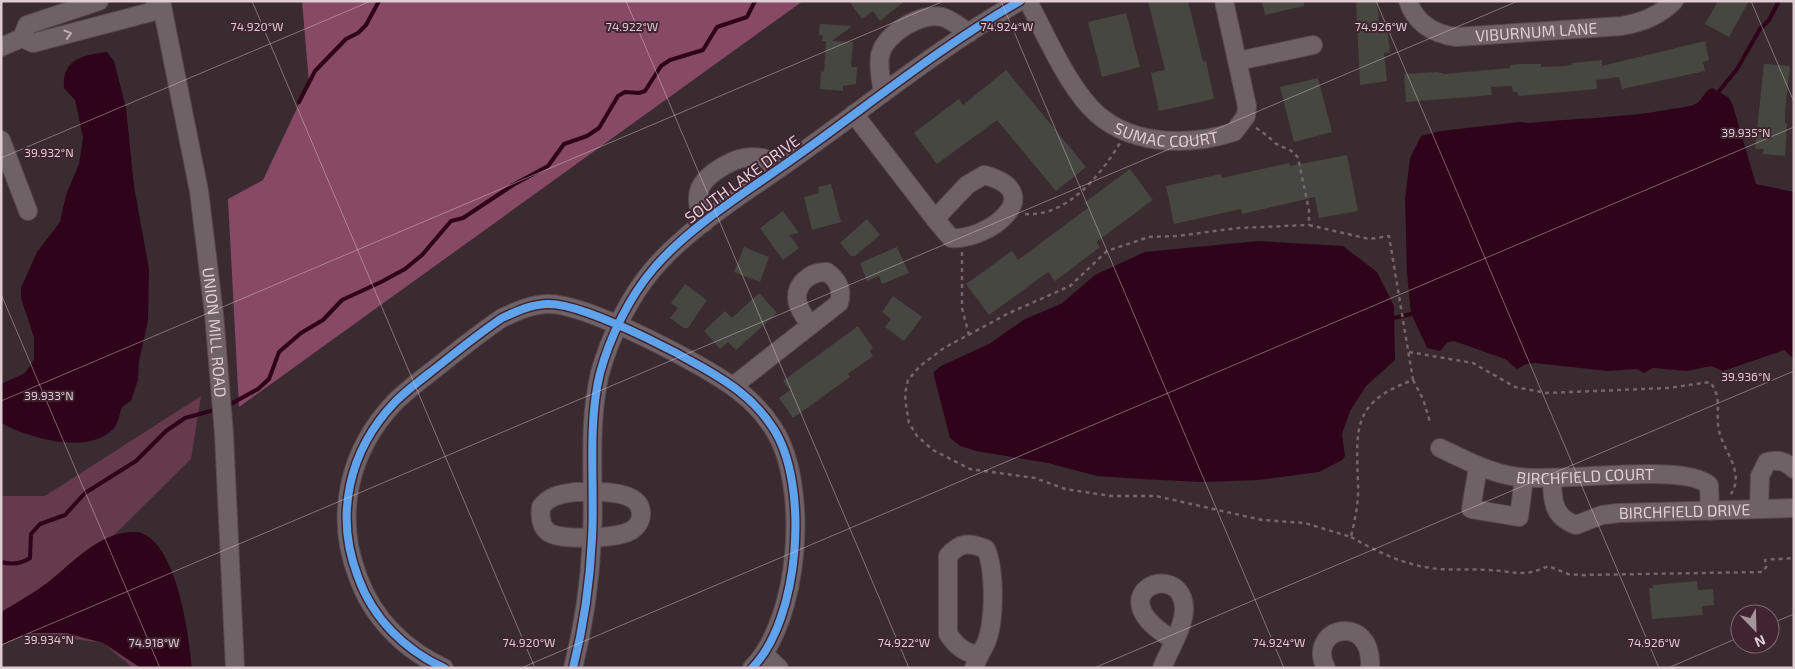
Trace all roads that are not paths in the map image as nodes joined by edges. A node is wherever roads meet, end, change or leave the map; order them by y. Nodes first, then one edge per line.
1 (99, 1) edge
2 (160, 1) edge
3 (1020, 1) edge
4 (1028, 1) edge
5 (1224, 1) edge
6 (1408, 1) edge
7 (1674, 1) edge
8 (969, 33) junction
9 (22, 38) junction
10 (1313, 45) dead end
11 (1, 47) edge
12 (1238, 61) junction
13 (883, 93) junction
14 (854, 114) junction
15 (1, 140) edge
16 (783, 165) junction
17 (28, 211) dead end
18 (936, 219) junction
19 (704, 223) junction
20 (810, 325) dead end
21 (619, 327) junction
22 (733, 386) junction
23 (1440, 448) dead end
24 (1478, 466) junction
25 (1794, 469) edge
26 (1524, 478) junction
27 (1552, 478) junction
28 (592, 492) junction
29 (1760, 508) junction
30 (1794, 508) edge
31 (1710, 511) junction
32 (592, 538) junction
33 (1174, 640) dead end
34 (764, 654) junction
35 (977, 662) edge
36 (235, 668) edge
37 (444, 668) edge
38 (573, 668) edge
39 (752, 668) edge
40 (779, 668) edge
41 (1162, 668) edge
42 (1326, 668) edge
43 (1370, 668) edge

1 - 9 street
9 -> 2 street
2 - 36 street, UNION MILL ROAD
3 - 8 street, SOUTH LAKE DRIVE
4 - 12 street, SUMAC COURT
5 - 12 street, SUMAC COURT
6 - 7 street, VIBURNUM LANE
8 - 13 street, SOUTH LAKE DRIVE
8 - 13 street
9 - 11 street
10 - 12 street
13 - 14 street, SOUTH LAKE DRIVE
14 - 16 street, SOUTH LAKE DRIVE
14 - 18 street
15 - 17 street
16 - 19 street, SOUTH LAKE DRIVE
16 - 19 street
18 - 18 street
19 - 21 street, SOUTH LAKE DRIVE
20 - 22 street
21 - 22 street
21 - 28 street, SOUTH LAKE DRIVE
21 - 37 street
22 - 34 street
23 - 24 street, BIRCHFIELD COURT
24 - 26 street, BIRCHFIELD COURT
24 - 26 street
25 - 29 street
26 - 27 street, BIRCHFIELD COURT
27 - 31 street, BIRCHFIELD COURT
27 - 31 street, BIRCHFIELD DRIVE
28 - 32 street, SOUTH LAKE DRIVE
28 - 32 street
28 - 32 street
29 - 30 street, BIRCHFIELD DRIVE
29 - 31 street, BIRCHFIELD DRIVE
32 - 38 street, SOUTH LAKE DRIVE
33 - 41 street
34 - 39 street
34 - 40 street
35 - 35 street
42 - 43 street

